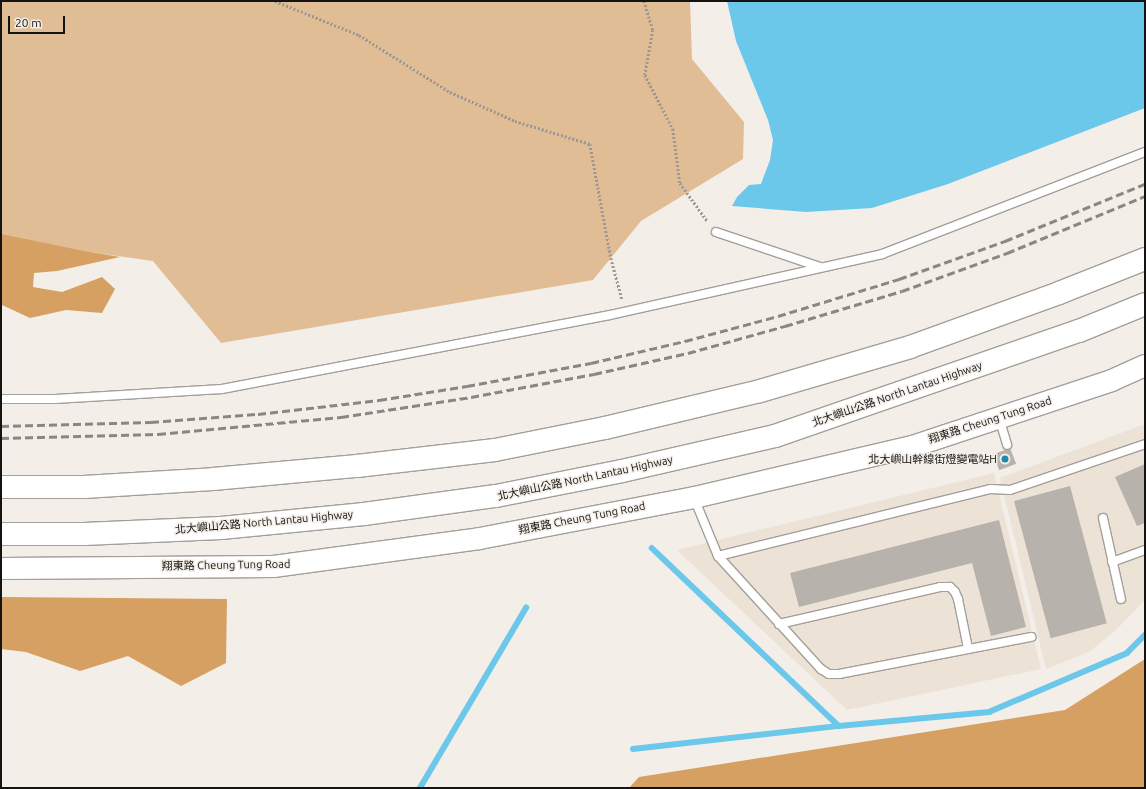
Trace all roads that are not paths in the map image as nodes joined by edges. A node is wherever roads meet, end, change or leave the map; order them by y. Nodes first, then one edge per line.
1 (1145, 152) edge
2 (716, 232) road end
3 (1145, 260) edge
4 (821, 267) junction
5 (1145, 304) edge
6 (1145, 365) edge
7 (1, 399) edge
8 (999, 417) junction
9 (1145, 444) edge
10 (1007, 445) dead end
11 (1, 487) edge
12 (694, 497) junction
13 (1102, 518) dead end
14 (1, 534) edge
15 (1145, 550) edge
16 (718, 556) junction
17 (1112, 562) junction
18 (1, 568) edge
19 (1121, 599) dead end
20 (779, 624) junction
21 (1030, 637) dead end
22 (968, 648) junction

1 - 4 lane
2 - 4 lane
3 - 11 highway
4 - 7 lane
5 - 14 highway, 北大嶼山公路 North Lantau Highway
6 - 8 main road, 翔東路 Cheung Tung Road
8 - 10 lane
8 - 12 main road, 翔東路 Cheung Tung Road
9 - 16 lane
12 - 16 lane
12 - 18 main road, 翔東路 Cheung Tung Road
13 - 17 lane
15 - 17 lane
16 - 20 lane
17 - 19 lane
20 - 22 lane
20 - 22 lane
21 - 22 lane

